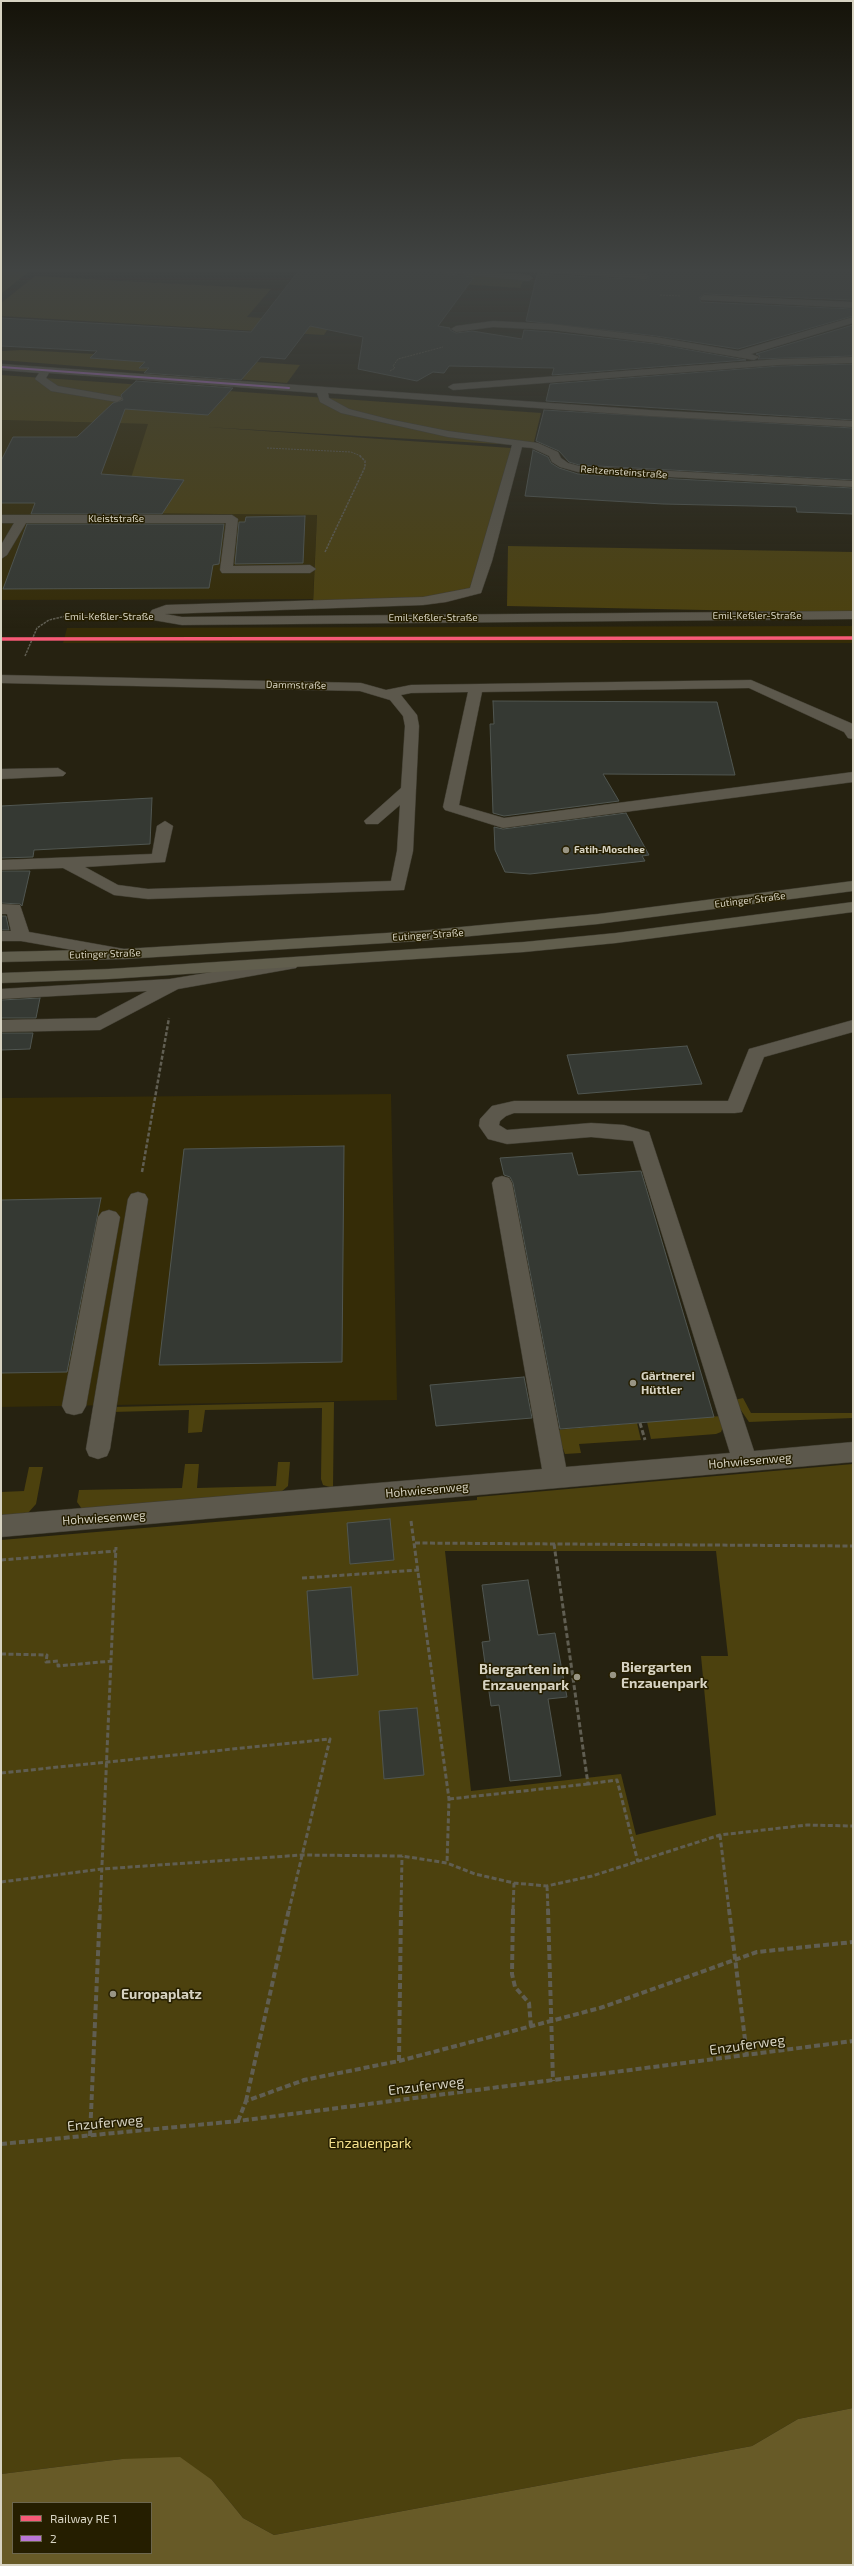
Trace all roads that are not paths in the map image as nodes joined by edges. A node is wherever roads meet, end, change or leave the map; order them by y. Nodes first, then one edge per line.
1 (55, 389) edge
2 (312, 389) edge
3 (410, 389) edge
4 (322, 390) junction
5 (342, 391) junction
6 (117, 399) dead end
7 (853, 424) edge
8 (518, 443) junction
9 (853, 484) edge
10 (1, 519) edge
11 (22, 519) junction
12 (1, 555) edge
13 (310, 569) road end
14 (853, 615) edge
15 (1, 679) edge
16 (476, 688) junction
17 (387, 694) junction
18 (852, 731) edge
19 (58, 773) dead end
20 (1, 774) edge
21 (853, 777) edge
22 (409, 789) junction
23 (372, 821) dead end
24 (165, 826) dead end
25 (65, 862) junction
26 (1, 865) edge
27 (853, 886) edge
28 (853, 907) edge
29 (1, 909) edge
30 (1, 936) edge
31 (21, 936) junction
32 (124, 954) junction
33 (1, 957) edge
34 (297, 963) junction
35 (1, 978) edge
36 (173, 984) junction
37 (1, 994) edge
38 (1, 1026) edge
39 (853, 1026) edge
40 (502, 1183) dead end
41 (138, 1199) road end
42 (109, 1218) dead end
43 (74, 1406) dead end
44 (98, 1449) dead end
45 (853, 1452) edge
46 (745, 1462) junction
47 (556, 1478) junction
48 (1, 1526) edge

1 - 6 street
2 - 4 street
3 - 5 street
4 - 5 street
4 - 8 street, Reitzensteinstraße
5 - 7 street
8 - 9 street, Reitzensteinstraße
8 - 14 street, Emil-Keßler-Straße
10 - 11 street, Kleiststraße
11 - 12 street
11 - 13 street, Kleiststraße
15 - 17 street, Dammstraße
16 - 17 street
16 - 18 street
16 - 21 street
17 - 22 street, Dammstraße
19 - 20 street
22 - 23 street
22 - 25 street, Dammstraße
24 - 25 street
25 - 26 street
27 - 32 main road, Eutinger Straße
28 - 34 main road, Eutinger Straße
29 - 31 street
30 - 31 street
31 - 32 street
32 - 33 main road, Eutinger Straße
34 - 35 main road, Eutinger Straße
34 - 36 street
36 - 37 street
36 - 38 street
39 - 46 street
40 - 47 street
41 - 44 street
42 - 43 street
45 - 46 street, Hohwiesenweg
46 - 47 street, Hohwiesenweg
47 - 48 street, Hohwiesenweg

